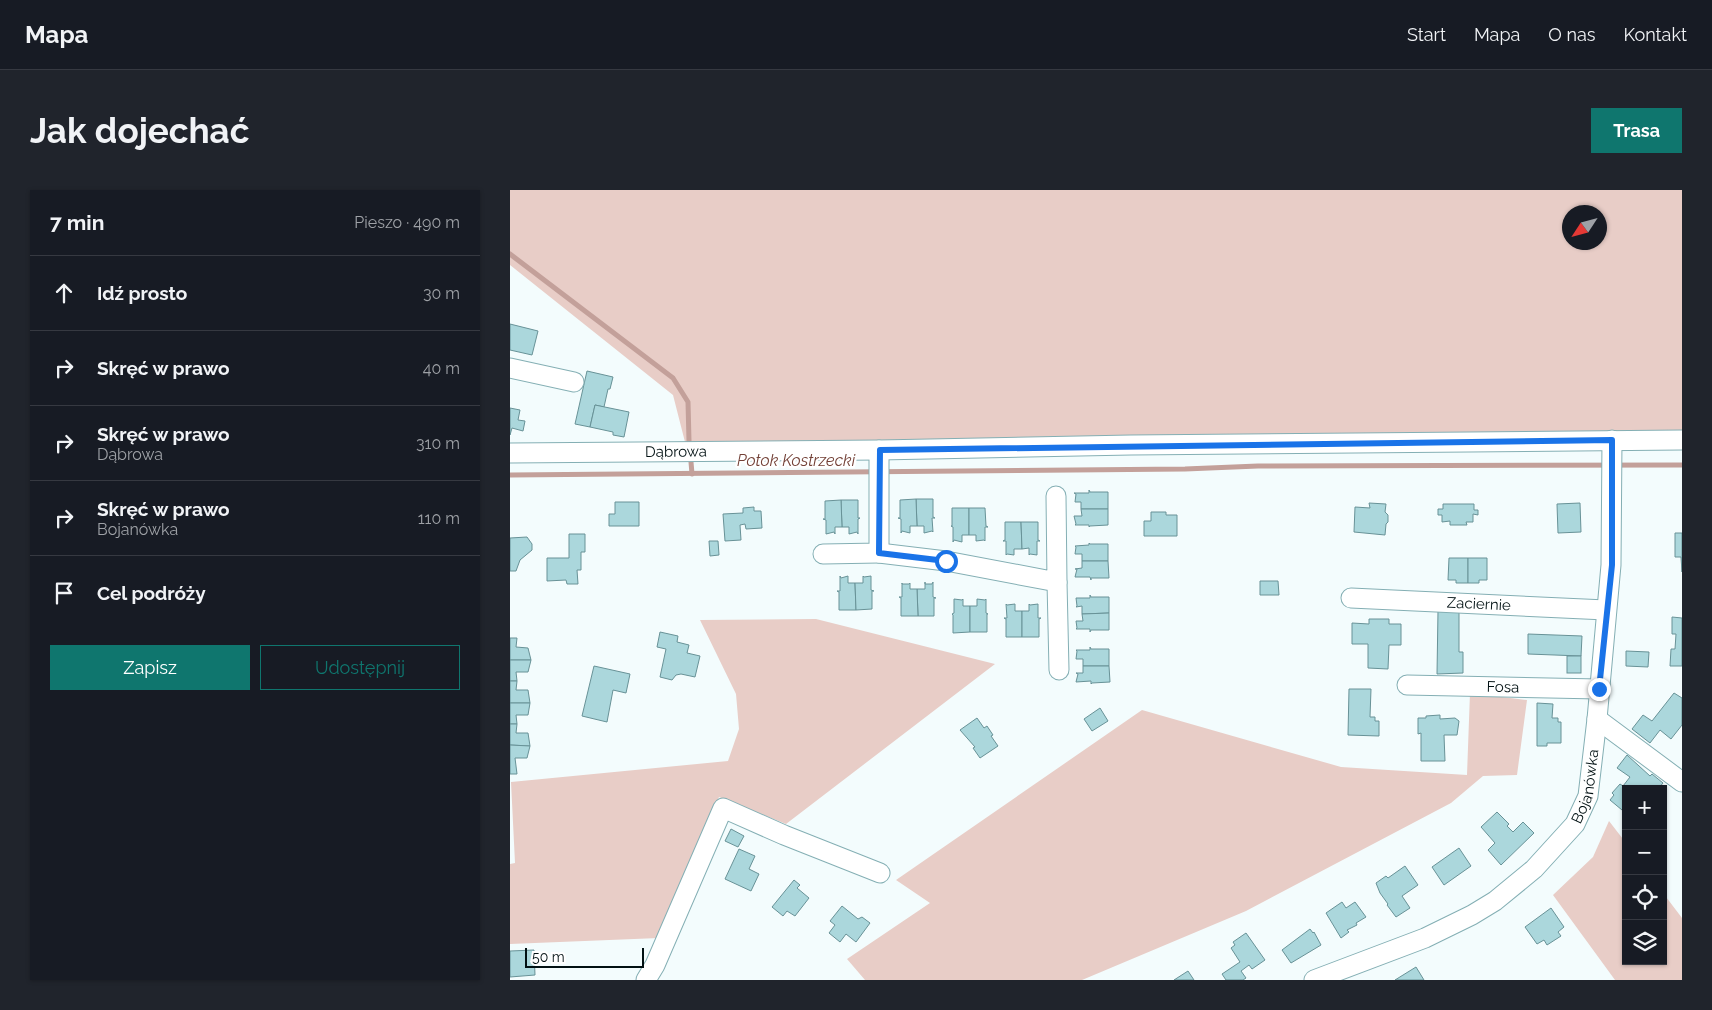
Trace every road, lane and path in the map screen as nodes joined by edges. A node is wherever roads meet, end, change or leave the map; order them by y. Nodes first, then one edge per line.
1 (510, 368) edge
2 (574, 382) dead end
3 (1682, 440) edge
4 (1612, 447) junction
5 (510, 453) edge
6 (879, 456) junction
7 (1056, 496) dead end
8 (879, 553) junction
9 (823, 554) dead end
10 (1057, 582) junction
11 (1351, 598) dead end
12 (1606, 610) junction
13 (1059, 670) dead end
14 (1407, 685) dead end
15 (1599, 689) junction
16 (1597, 719) junction
17 (1682, 782) edge
18 (880, 873) dead end
19 (646, 980) edge
20 (1314, 980) edge

1 - 2 street
3 - 4 street, Dąbrowa
4 - 6 street, Dąbrowa
4 - 12 street, Bojanówka
5 - 6 street, Dąbrowa
6 - 8 street
7 - 10 street
8 - 9 street
8 - 10 street
10 - 13 street
11 - 12 street, Zaciernie
12 - 15 street, Bojanówka
14 - 15 street, Fosa
15 - 16 street, Bojanówka
16 - 17 street
16 - 20 street, Bojanówka
18 - 19 street

